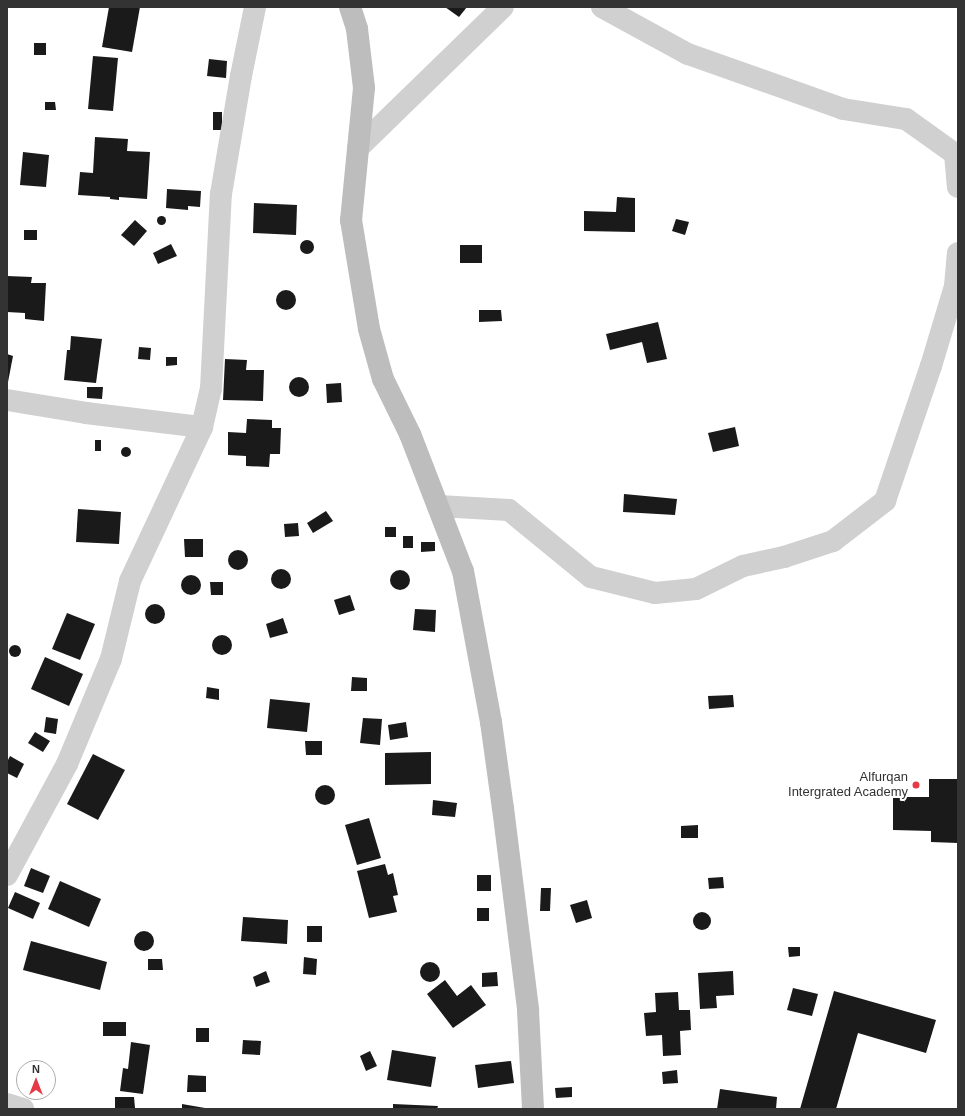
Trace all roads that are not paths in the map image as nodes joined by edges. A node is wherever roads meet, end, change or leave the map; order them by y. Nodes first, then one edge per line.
1 (255, 7) edge
2 (350, 7) edge
3 (503, 7) edge
4 (602, 7) edge
5 (358, 148) junction
6 (958, 188) edge
7 (958, 253) edge
8 (7, 400) edge
9 (202, 427) junction
10 (439, 506) junction
11 (7, 875) edge
12 (7, 1104) edge
13 (23, 1109) edge
14 (534, 1109) edge

1 - 9 street
2 - 5 street
3 - 5 street
4 - 6 street
5 - 10 street
7 - 10 street
8 - 9 street
9 - 11 street
10 - 14 street
12 - 13 street

